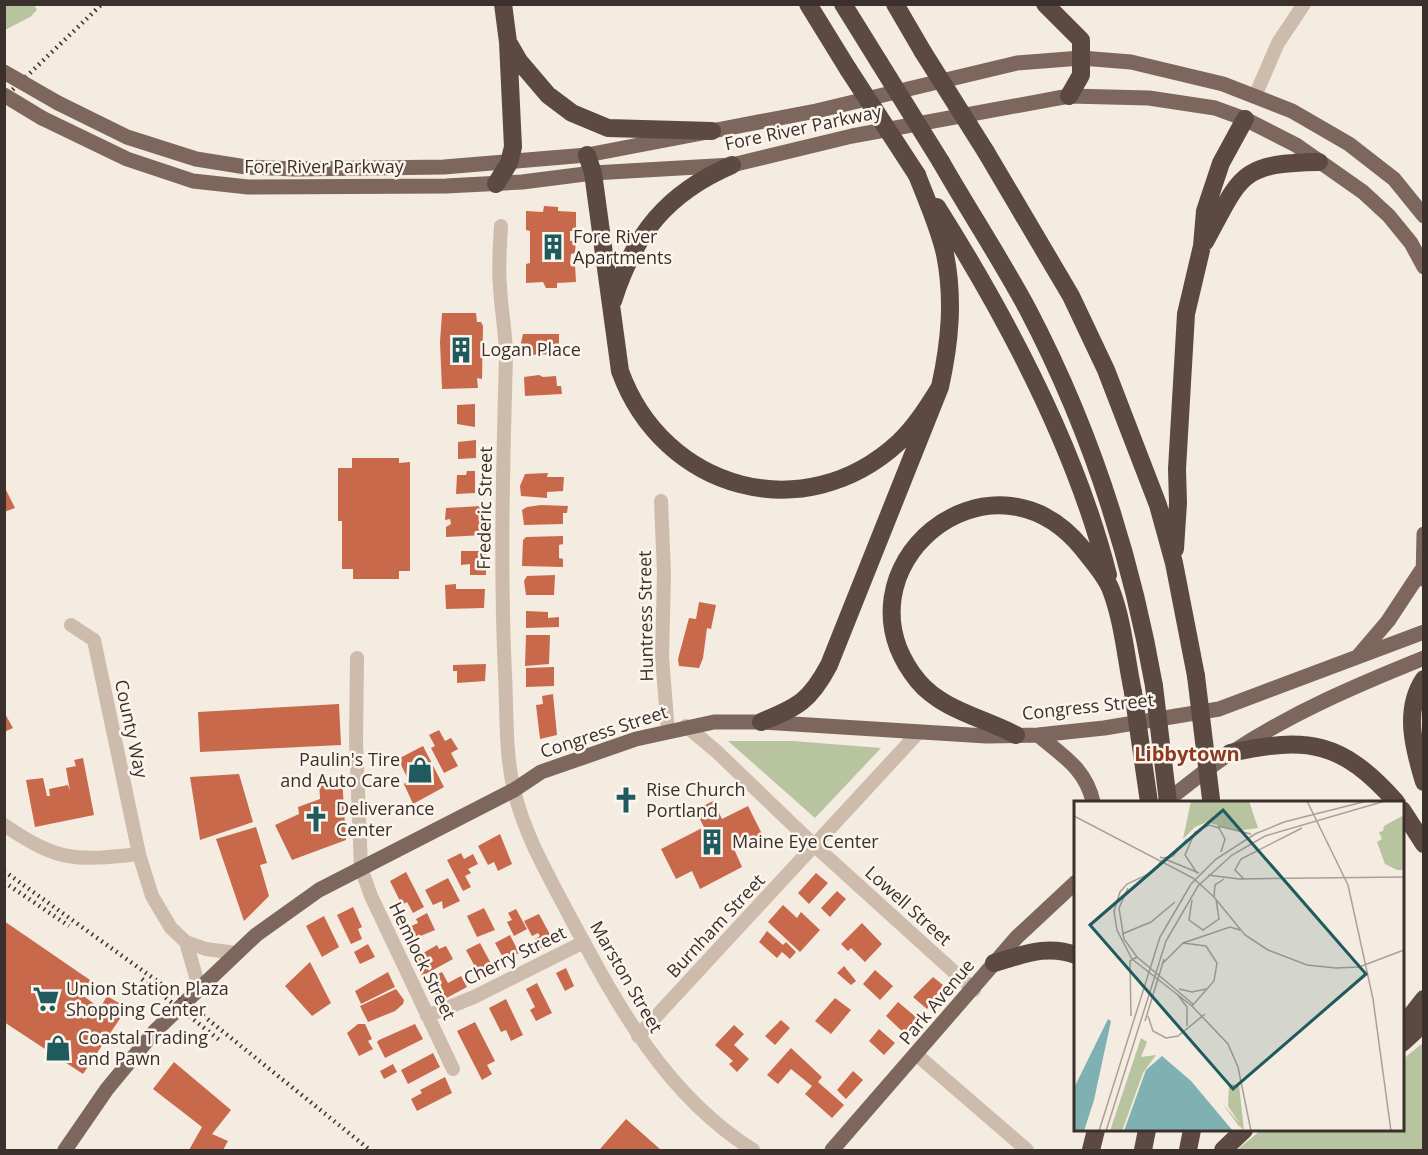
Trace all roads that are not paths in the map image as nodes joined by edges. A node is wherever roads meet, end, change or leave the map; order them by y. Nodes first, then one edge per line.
1 (503, 4) edge
2 (808, 4) edge
3 (843, 4) edge
4 (895, 4) edge
5 (1045, 4) edge
6 (1304, 4) edge
7 (508, 42) junction
8 (1082, 58) junction
9 (4, 72) edge
10 (4, 95) edge
11 (1069, 96) junction
12 (1256, 96) junction
13 (1245, 119) junction
14 (712, 131) junction
15 (1319, 162) junction
16 (509, 163) junction
17 (590, 164) junction
18 (732, 165) junction
19 (917, 175) junction
20 (495, 183) junction
21 (1424, 216) edge
22 (501, 226) dead end
23 (1202, 246) junction
24 (1424, 267) edge
25 (611, 306) junction
26 (940, 387) junction
27 (661, 501) dead end
28 (1424, 534) edge
29 (1174, 563) junction
30 (1422, 576) edge
31 (1111, 588) junction
32 (71, 625) dead end
33 (1424, 632) edge
34 (1358, 657) junction
35 (357, 658) dead end
36 (1424, 658) edge
37 (1424, 679) edge
38 (761, 722) junction
39 (686, 726) junction
40 (668, 732) junction
41 (918, 733) junction
42 (1016, 735) junction
43 (1038, 735) junction
44 (1230, 753) junction
45 (1424, 782) edge
46 (514, 789) junction
47 (1093, 801) edge
48 (1149, 801) edge
49 (1166, 801) edge
50 (1167, 801) edge
51 (1211, 801) edge
52 (1395, 801) edge
53 (1404, 813) edge
54 (4, 825) edge
55 (1424, 844) edge
56 (815, 846) junction
57 (139, 854) junction
58 (361, 868) junction
59 (1071, 886) edge
60 (186, 942) junction
61 (584, 942) junction
62 (236, 953) junction
63 (1074, 955) edge
64 (994, 963) junction
65 (199, 987) junction
66 (974, 990) junction
67 (1424, 999) edge
68 (428, 1016) junction
69 (1424, 1023) edge
70 (1404, 1025) edge
71 (638, 1036) junction
72 (1404, 1041) edge
73 (917, 1055) junction
74 (453, 1069) dead end
75 (1096, 1131) edge
76 (1147, 1131) edge
77 (1192, 1131) edge
78 (1243, 1131) edge
79 (65, 1150) edge
80 (753, 1150) edge
81 (832, 1150) edge
82 (1028, 1150) edge
83 (1091, 1150) edge
84 (1143, 1150) edge
85 (1188, 1150) edge
86 (1223, 1150) edge

1 - 7 highway
2 - 19 highway, bridge
3 - 49 highway, bridge
4 - 29 highway, bridge
5 - 8 highway
6 - 12 street
7 - 14 highway
7 - 16 highway
8 - 11 highway
8 - 12 main road, Fore River Parkway
8 - 14 main road, Fore River Parkway
9 - 16 main road, Fore River Parkway, bridge
10 - 20 main road, Fore River Parkway, bridge
11 - 13 main road, Fore River Parkway
11 - 18 main road, Fore River Parkway
12 - 13 main road
12 - 21 main road, Fore River Parkway
13 - 15 main road, Fore River Parkway
13 - 23 highway
14 - 17 main road, Fore River Parkway
15 - 23 highway
15 - 24 main road, Fore River Parkway
16 - 17 main road, Fore River Parkway
16 - 20 highway
17 - 18 main road, Fore River Parkway
17 - 20 main road, Fore River Parkway
17 - 25 highway
18 - 25 highway
19 - 26 highway
19 - 31 highway
22 - 46 street, Frederic Street
23 - 29 highway
25 - 26 highway
26 - 38 highway
27 - 40 street, Huntress Street
28 - 30 main road
29 - 51 highway, bridge
30 - 34 main road
31 - 42 highway
31 - 48 highway, bridge
32 - 57 street, County Way
33 - 34 main road, Congress Street
34 - 43 main road, Congress Street
35 - 58 street, Hemlock Street
36 - 44 main road
37 - 45 highway
38 - 39 main road, Congress Street
38 - 41 main road, Congress Street
39 - 40 main road, Congress Street
39 - 56 street, Lowell Street
40 - 46 main road, Congress Street
41 - 42 main road, Congress Street
41 - 56 street, Burnham Street
42 - 43 main road, Congress Street
43 - 47 main road
44 - 50 main road
44 - 52 highway
46 - 58 main road, Congress Street
46 - 61 street, Marston Street
53 - 55 highway
54 - 57 street
56 - 66 street, Lowell Street
56 - 71 street, Burnham Street
57 - 60 street, County Way
58 - 62 main road, Congress Street
58 - 68 street, Hemlock Street
59 - 64 main road, Park Avenue
60 - 62 street
60 - 65 street, County Way
61 - 68 street, Cherry Street
61 - 71 street, Marston Street
62 - 65 main road, Congress Street
63 - 64 highway
64 - 66 main road, Park Avenue
65 - 79 main road, Congress Street
66 - 73 main road, Park Avenue
67 - 70 highway
68 - 74 street, Hemlock Street
69 - 72 highway
71 - 80 street, Marston Street
73 - 81 main road, Park Avenue
73 - 82 street
75 - 83 highway
76 - 84 highway
77 - 85 highway
78 - 86 highway

